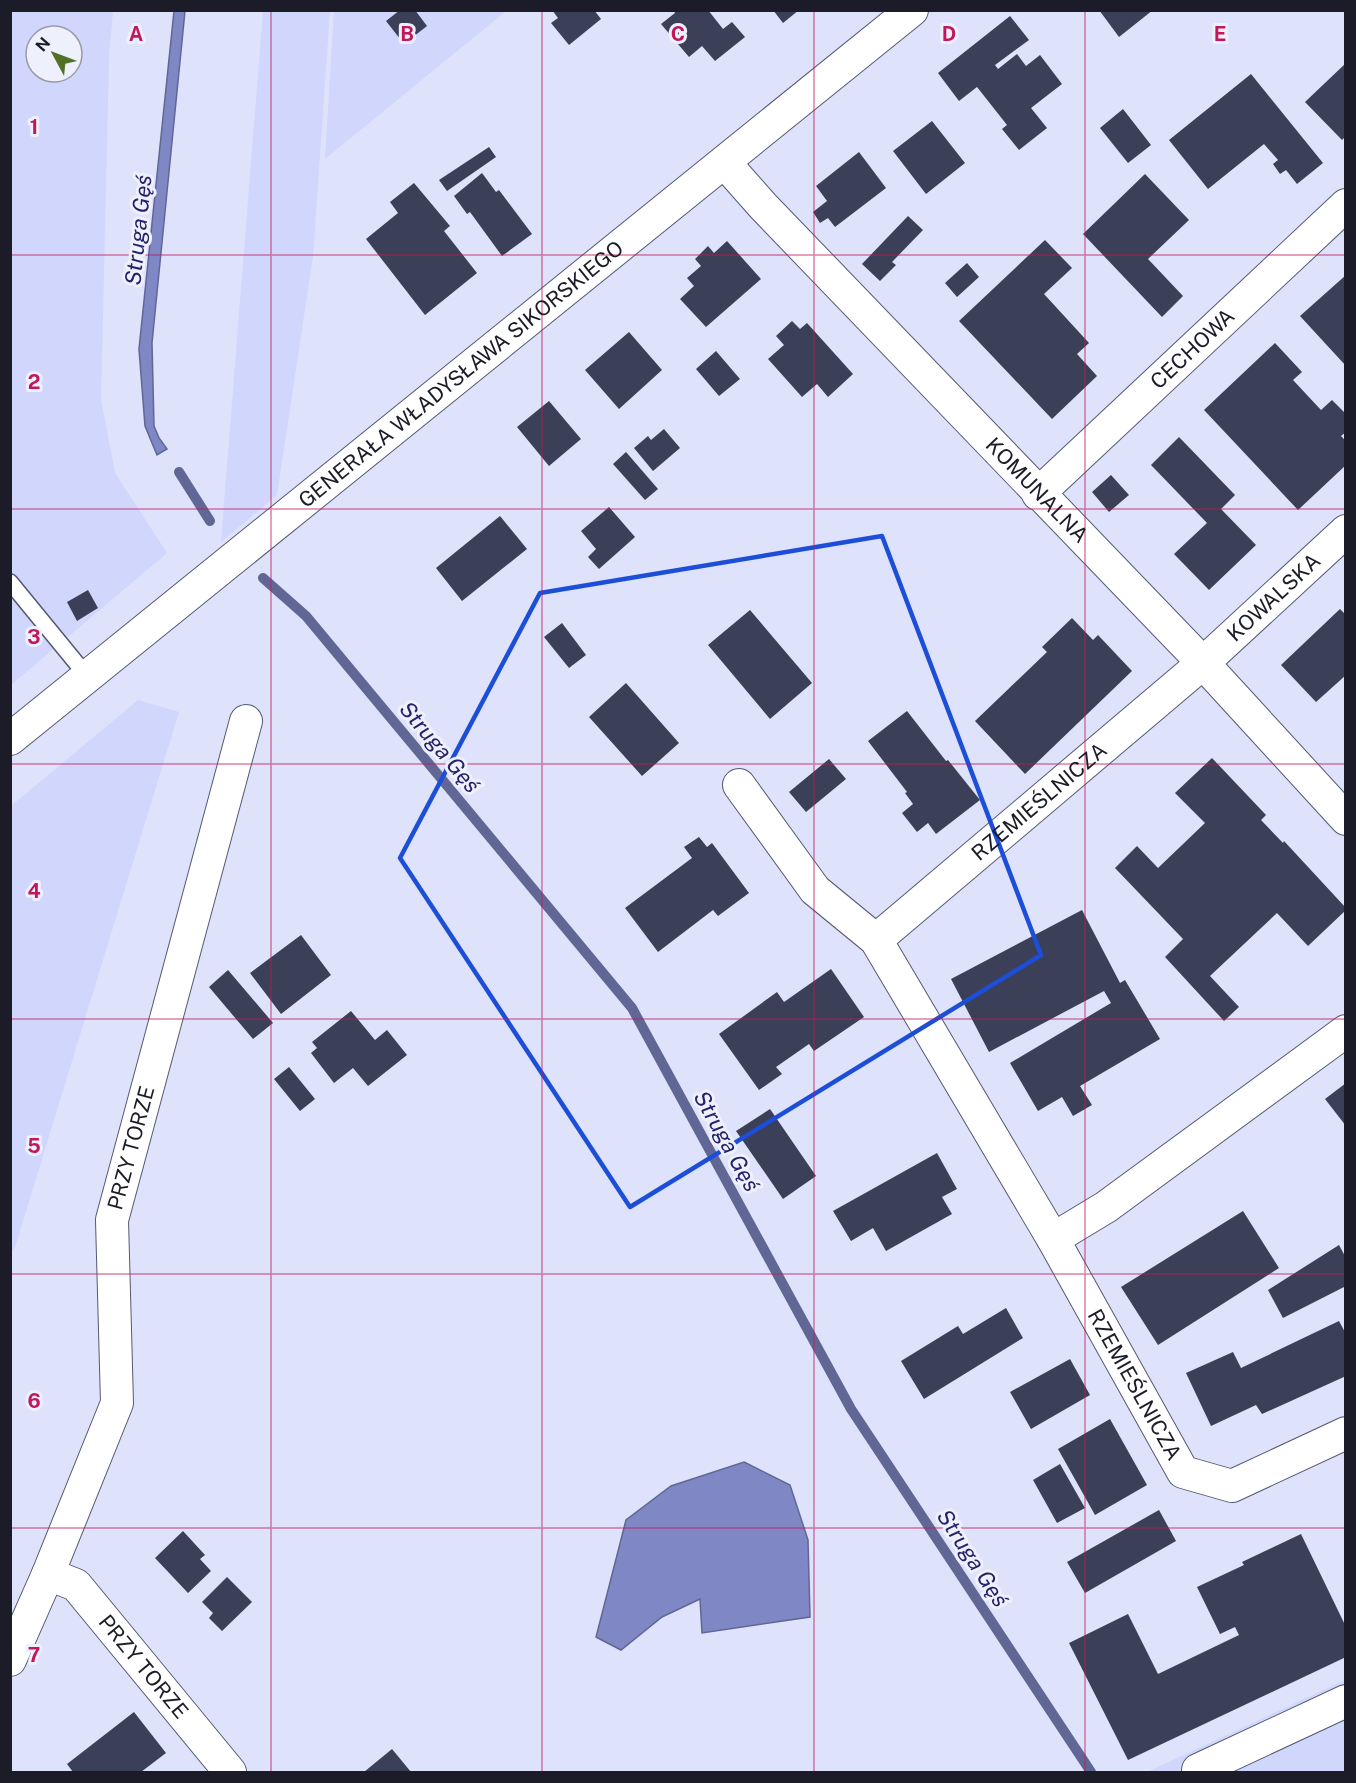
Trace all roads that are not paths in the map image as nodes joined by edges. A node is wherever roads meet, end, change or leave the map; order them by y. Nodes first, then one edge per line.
1 (912, 11) edge
2 (726, 163) junction
3 (1346, 205) edge
4 (1038, 494) junction
5 (1346, 531) edge
6 (10, 582) edge
7 (1203, 663) junction
8 (87, 676) junction
9 (246, 721) dead end
10 (10, 739) edge
11 (739, 785) dead end
12 (1346, 819) edge
13 (876, 940) junction
14 (1346, 1031) edge
15 (1053, 1239) junction
16 (1346, 1433) edge
17 (48, 1574) junction
18 (10, 1660) edge
19 (1346, 1701) edge
20 (1198, 1770) dead end
21 (230, 1773) edge

1 - 2 street, GENERAŁA WŁADYSŁAWA SIKORSKIEGO
2 - 4 street, KOMUNALNA
2 - 8 street, GENERAŁA WŁADYSŁAWA SIKORSKIEGO
3 - 4 street, CECHOWA
4 - 7 street, KOMUNALNA
5 - 7 street, KOWALSKA
6 - 8 lane
7 - 12 street, KOMUNALNA
7 - 13 street, RZEMIEŚLNICZA
8 - 10 street, GENERAŁA WŁADYSŁAWA SIKORSKIEGO
9 - 17 street, PRZY TORZE
11 - 13 street, RZEMIEŚLNICZA
13 - 15 street, RZEMIEŚLNICZA
14 - 15 street
15 - 16 street, RZEMIEŚLNICZA
17 - 18 street, PRZY TORZE
17 - 21 street, PRZY TORZE
19 - 20 street

